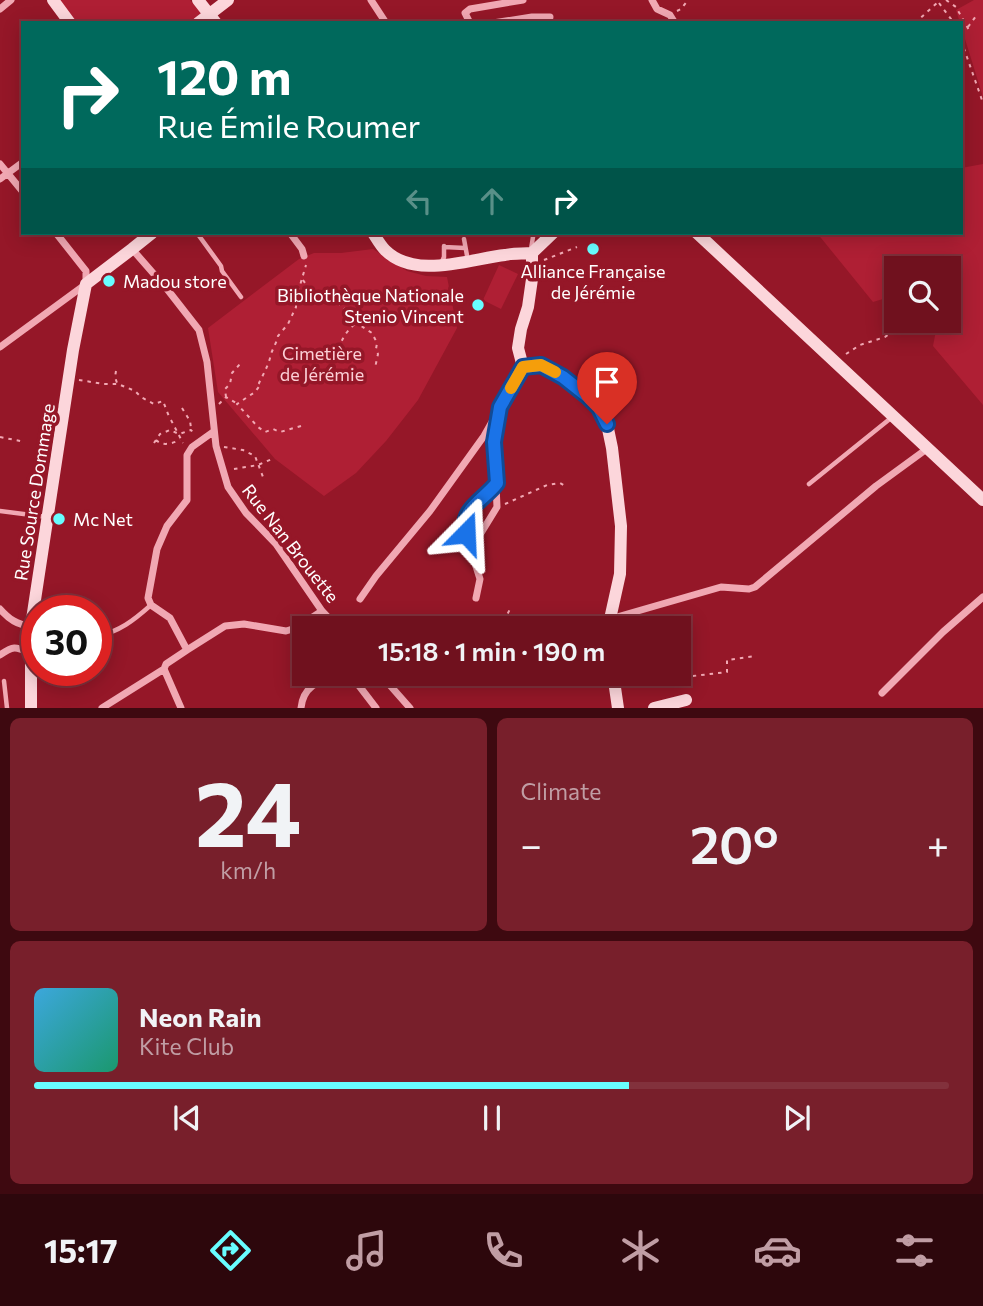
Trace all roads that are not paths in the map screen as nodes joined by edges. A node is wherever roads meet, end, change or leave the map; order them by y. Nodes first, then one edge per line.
1 (11, 0) edge
2 (53, 0) edge
3 (198, 0) edge
4 (228, 0) edge
5 (371, 0) edge
6 (523, 0) edge
7 (652, 0) edge
8 (0, 9) edge
9 (550, 17) dead end
10 (208, 20) edge
11 (69, 21) edge
12 (385, 21) edge
13 (469, 21) edge
14 (506, 21) edge
15 (674, 21) edge
16 (0, 164) edge
17 (21, 164) edge
18 (8, 174) junction
19 (0, 179) edge
20 (21, 190) edge
21 (57, 235) edge
22 (150, 235) edge
23 (198, 235) edge
24 (292, 235) edge
25 (374, 235) edge
26 (532, 235) edge
27 (550, 235) edge
28 (699, 235) edge
29 (464, 239) dead end
30 (132, 249) junction
31 (467, 255) junction
32 (532, 256) junction
33 (304, 257) road end
34 (441, 265) junction
35 (86, 284) junction
36 (241, 297) dead end
37 (0, 347) edge
38 (523, 367) junction
39 (500, 407) junction
40 (894, 415) junction
41 (214, 432) junction
42 (929, 447) junction
43 (497, 483) junction
44 (809, 484) dead end
45 (983, 500) edge
46 (0, 511) edge
47 (47, 517) junction
48 (478, 538) junction
49 (36, 595) edge
50 (983, 597) edge
51 (476, 598) dead end
52 (360, 600) dead end
53 (151, 605) junction
54 (0, 609) edge
55 (322, 611) junction
56 (327, 616) edge
57 (611, 616) edge
58 (632, 616) edge
59 (21, 625) edge
60 (112, 633) edge
61 (21, 649) edge
62 (187, 650) junction
63 (0, 655) edge
64 (164, 669) junction
65 (4, 681) dead end
66 (31, 686) edge
67 (310, 686) edge
68 (359, 686) edge
69 (391, 686) edge
70 (615, 686) edge
71 (882, 693) dead end
72 (686, 700) dead end
73 (7, 708) edge
74 (31, 708) edge
75 (102, 708) edge
76 (181, 708) edge
77 (301, 708) edge
78 (376, 708) edge
79 (410, 708) edge
80 (618, 708) edge
81 (654, 708) edge

1 - 8 street
2 - 11 street
3 - 10 street
4 - 10 street
5 - 12 street
6 - 13 street
7 - 15 street
9 - 14 street
16 - 18 street
17 - 18 street
18 - 19 street
18 - 20 street
21 - 35 street
22 - 30 street
23 - 36 lane
24 - 33 street
25 - 34 street
26 - 32 lane
27 - 32 street
28 - 40 street
29 - 31 lane
30 - 35 street
30 - 41 street, Rue Nan Brouette
31 - 32 street
31 - 34 street
31 - 34 lane
32 - 38 street
35 - 37 street
35 - 47 street, Rue Source Dommage
38 - 39 street
38 - 57 street
39 - 43 street
39 - 52 street
40 - 42 street
40 - 44 lane
41 - 53 street
41 - 55 street, Rue Nan Brouette
42 - 45 street
42 - 58 street
43 - 48 street
43 - 48 street
46 - 47 lane
47 - 49 street, Rue Source Dommage
48 - 51 street
50 - 71 street
53 - 60 lane
53 - 62 street
54 - 59 street
55 - 56 street, Rue Nan Brouette
55 - 62 street
61 - 63 street
62 - 64 street
64 - 75 street
64 - 76 street
65 - 73 lane
66 - 74 street, Rue Source Dommage
67 - 77 street
68 - 78 street
69 - 79 street
70 - 80 street
72 - 81 street

